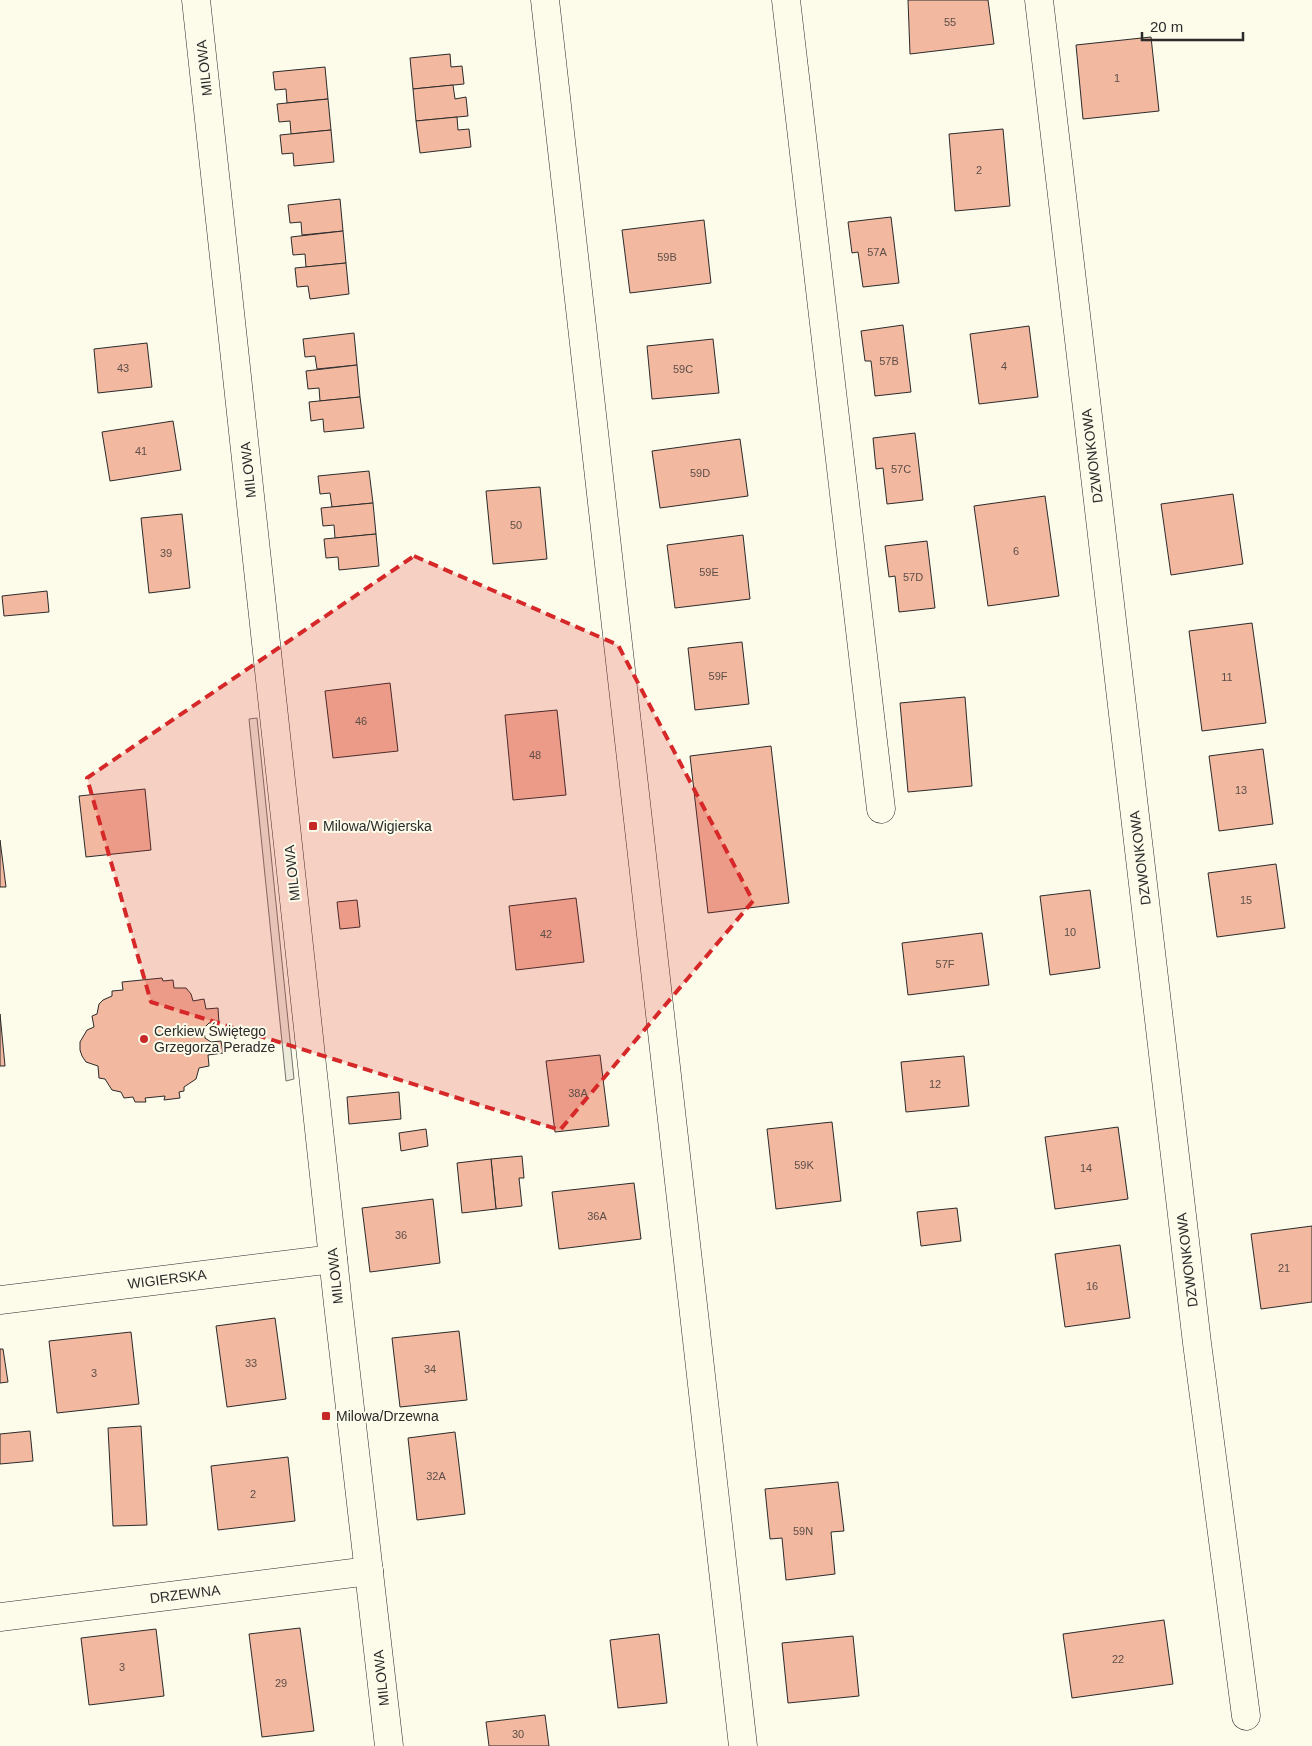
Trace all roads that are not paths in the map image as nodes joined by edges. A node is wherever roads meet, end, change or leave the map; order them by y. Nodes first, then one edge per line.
1 (196, 0) edge
2 (545, 0) edge
3 (786, 0) edge
4 (1039, 0) edge
5 (881, 809) dead end
6 (333, 1259) junction
7 (0, 1300) edge
8 (369, 1570) junction
9 (0, 1617) edge
10 (1246, 1716) dead end
11 (389, 1746) edge
12 (743, 1746) edge

1 - 6 street, MILOWA
2 - 12 street
3 - 5 street
4 - 10 street, DZWONKOWA
6 - 7 street, WIGIERSKA
6 - 8 street, MILOWA
8 - 9 street, DRZEWNA
8 - 11 street, MILOWA

